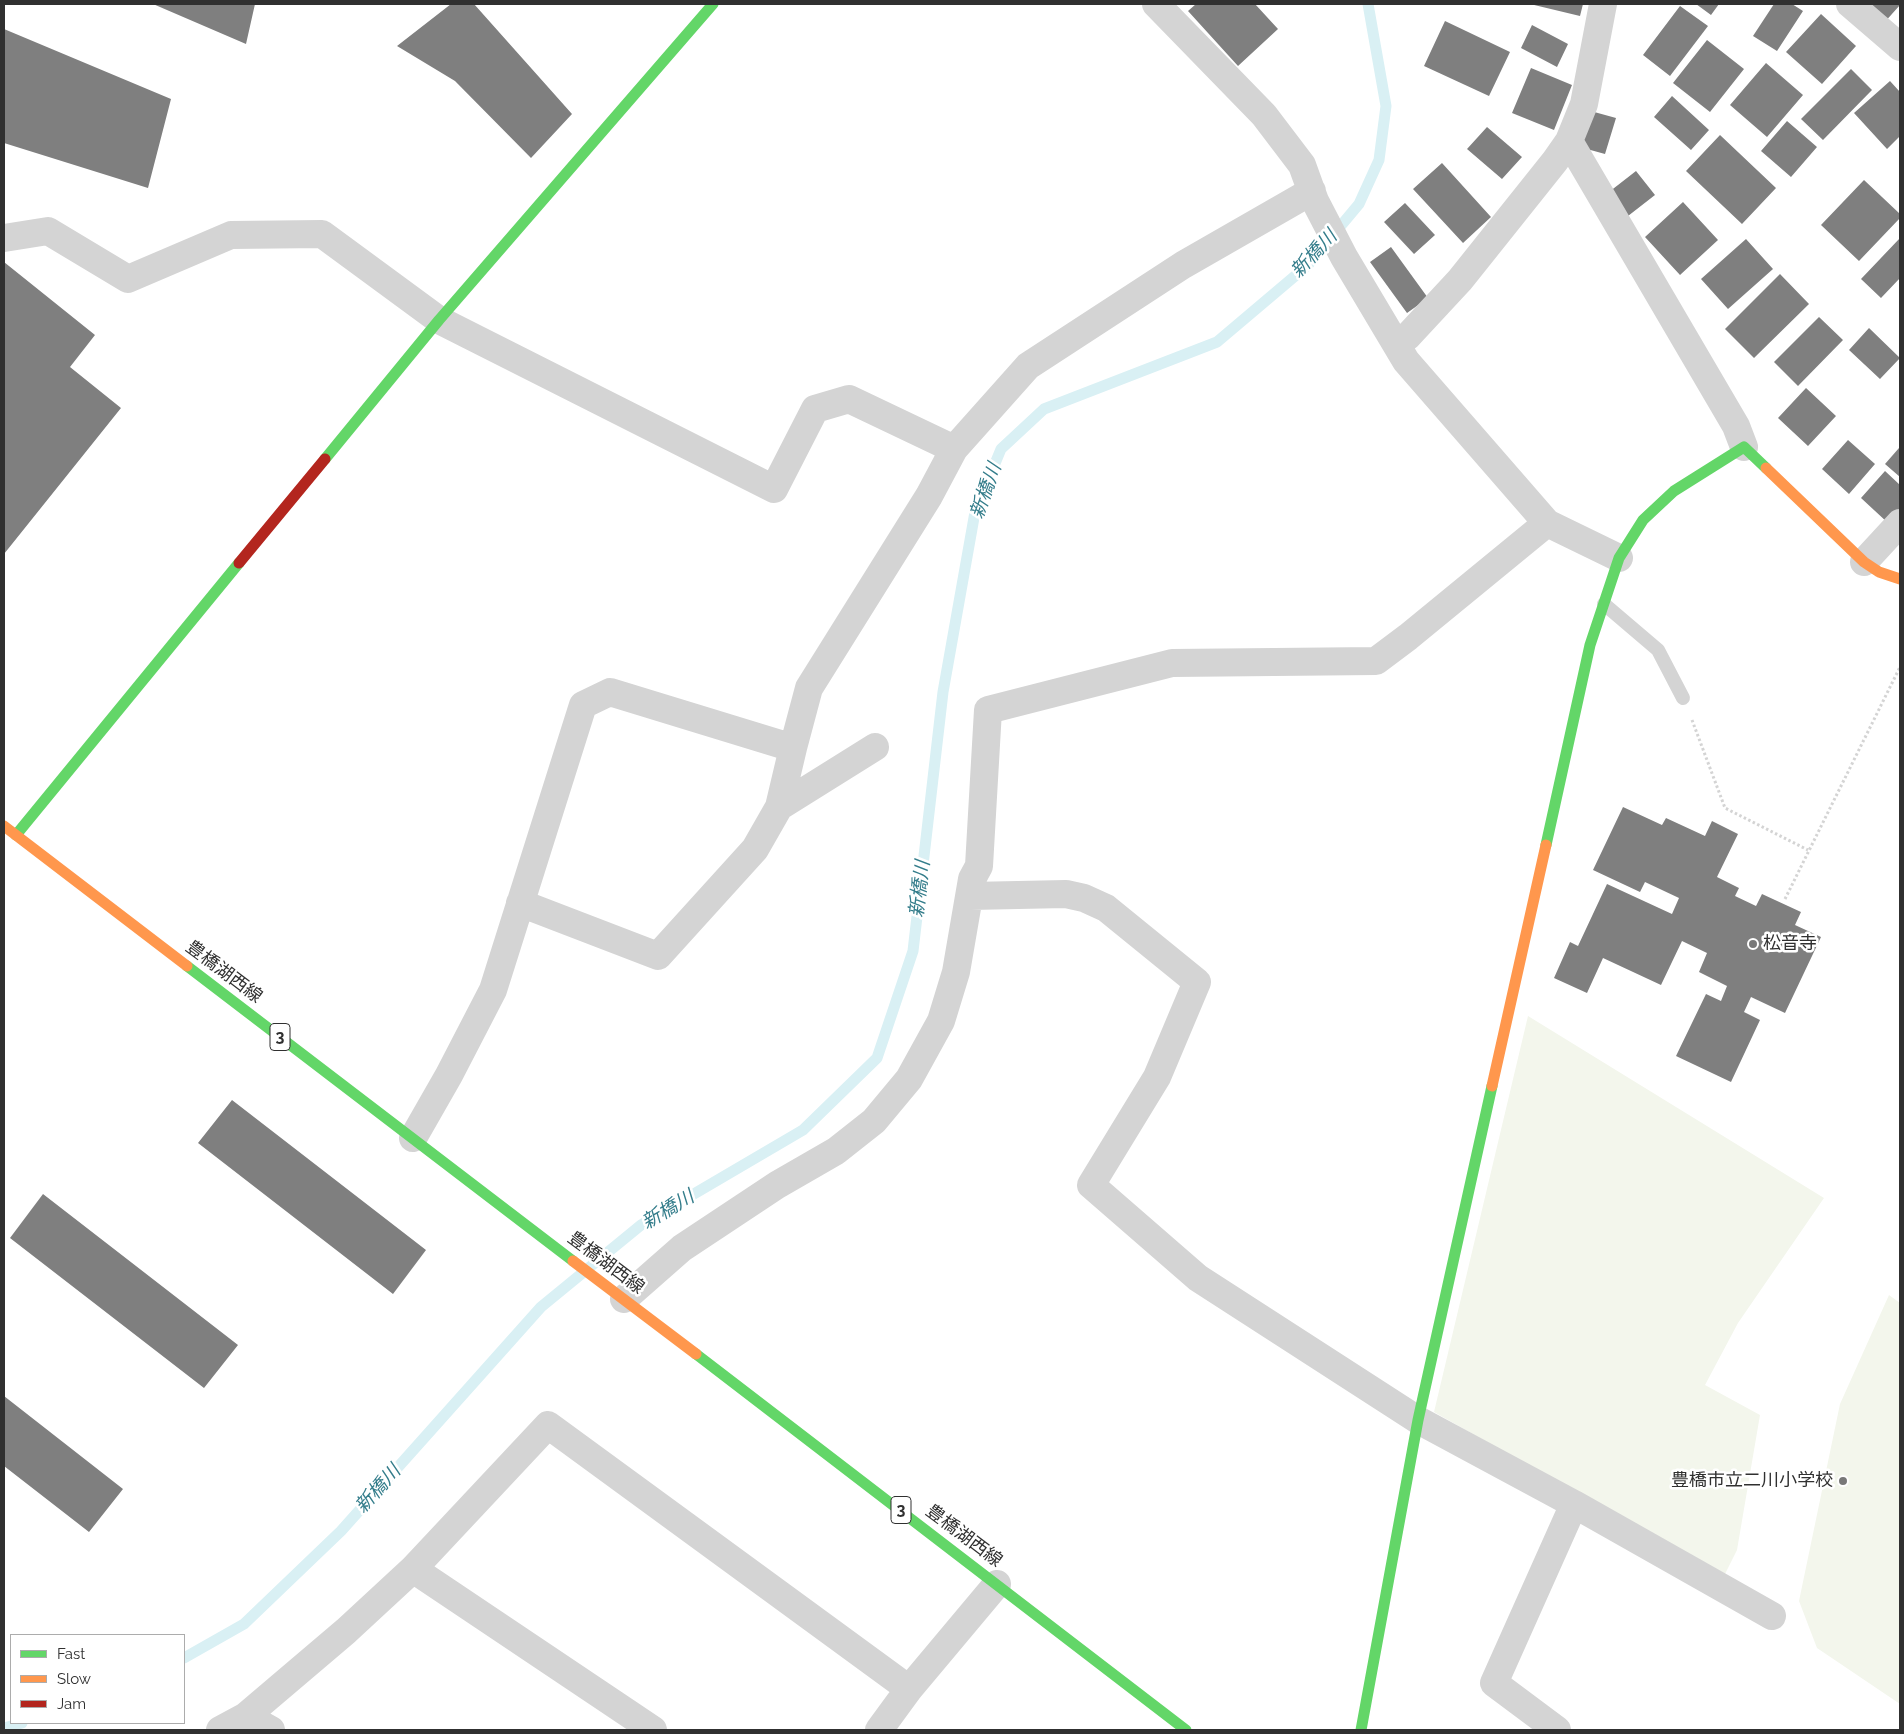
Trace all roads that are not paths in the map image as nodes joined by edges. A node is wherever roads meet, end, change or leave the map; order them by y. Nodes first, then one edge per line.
1 (714, 4) edge
2 (1156, 4) edge
3 (1603, 4) edge
4 (1850, 4) edge
5 (1900, 47) edge
6 (1569, 142) junction
7 (1314, 196) junction
8 (4, 238) edge
9 (439, 320) junction
10 (1396, 344) junction
11 (1744, 447) junction
12 (954, 449) junction
13 (1547, 523) junction
14 (1900, 523) edge
15 (1619, 558) junction
16 (1864, 562) junction
17 (1900, 579) edge
18 (1604, 604) junction
19 (1683, 698) road end
20 (875, 747) dead end
21 (793, 748) junction
22 (779, 808) junction
23 (8, 836) edge
24 (970, 896) junction
25 (520, 904) junction
26 (413, 1138) junction
27 (620, 1296) junction
28 (1418, 1420) junction
29 (1574, 1504) junction
30 (413, 1569) junction
31 (997, 1584) junction
32 (1772, 1616) dead end
33 (910, 1689) junction
34 (246, 1716) junction
35 (220, 1730) edge
36 (271, 1730) edge
37 (653, 1730) edge
38 (879, 1730) edge
39 (1186, 1730) edge
40 (1361, 1730) edge
41 (1557, 1730) edge

1 - 9 street
2 - 7 street
3 - 6 street
4 - 5 street
6 - 10 street
6 - 11 street
7 - 10 street
7 - 12 street
8 - 9 street
9 - 12 street
9 - 23 street
10 - 13 street
11 - 15 street
11 - 16 street
12 - 21 street
13 - 15 street
13 - 24 street
14 - 16 street
15 - 18 street
16 - 17 street
18 - 19 lane
18 - 28 street
20 - 22 street
21 - 22 street
21 - 25 street
22 - 25 street
23 - 26 street, 豊橋湖西線 / 3
24 - 27 street
24 - 28 street
25 - 26 street
26 - 27 street, 豊橋湖西線 / 3
27 - 31 street, 豊橋湖西線 / 3
28 - 29 street
28 - 40 street
29 - 32 street
29 - 41 street
30 - 33 street
30 - 34 street
30 - 37 street
31 - 33 street
31 - 39 street, 豊橋湖西線 / 3
33 - 38 street
34 - 35 street
34 - 36 street

